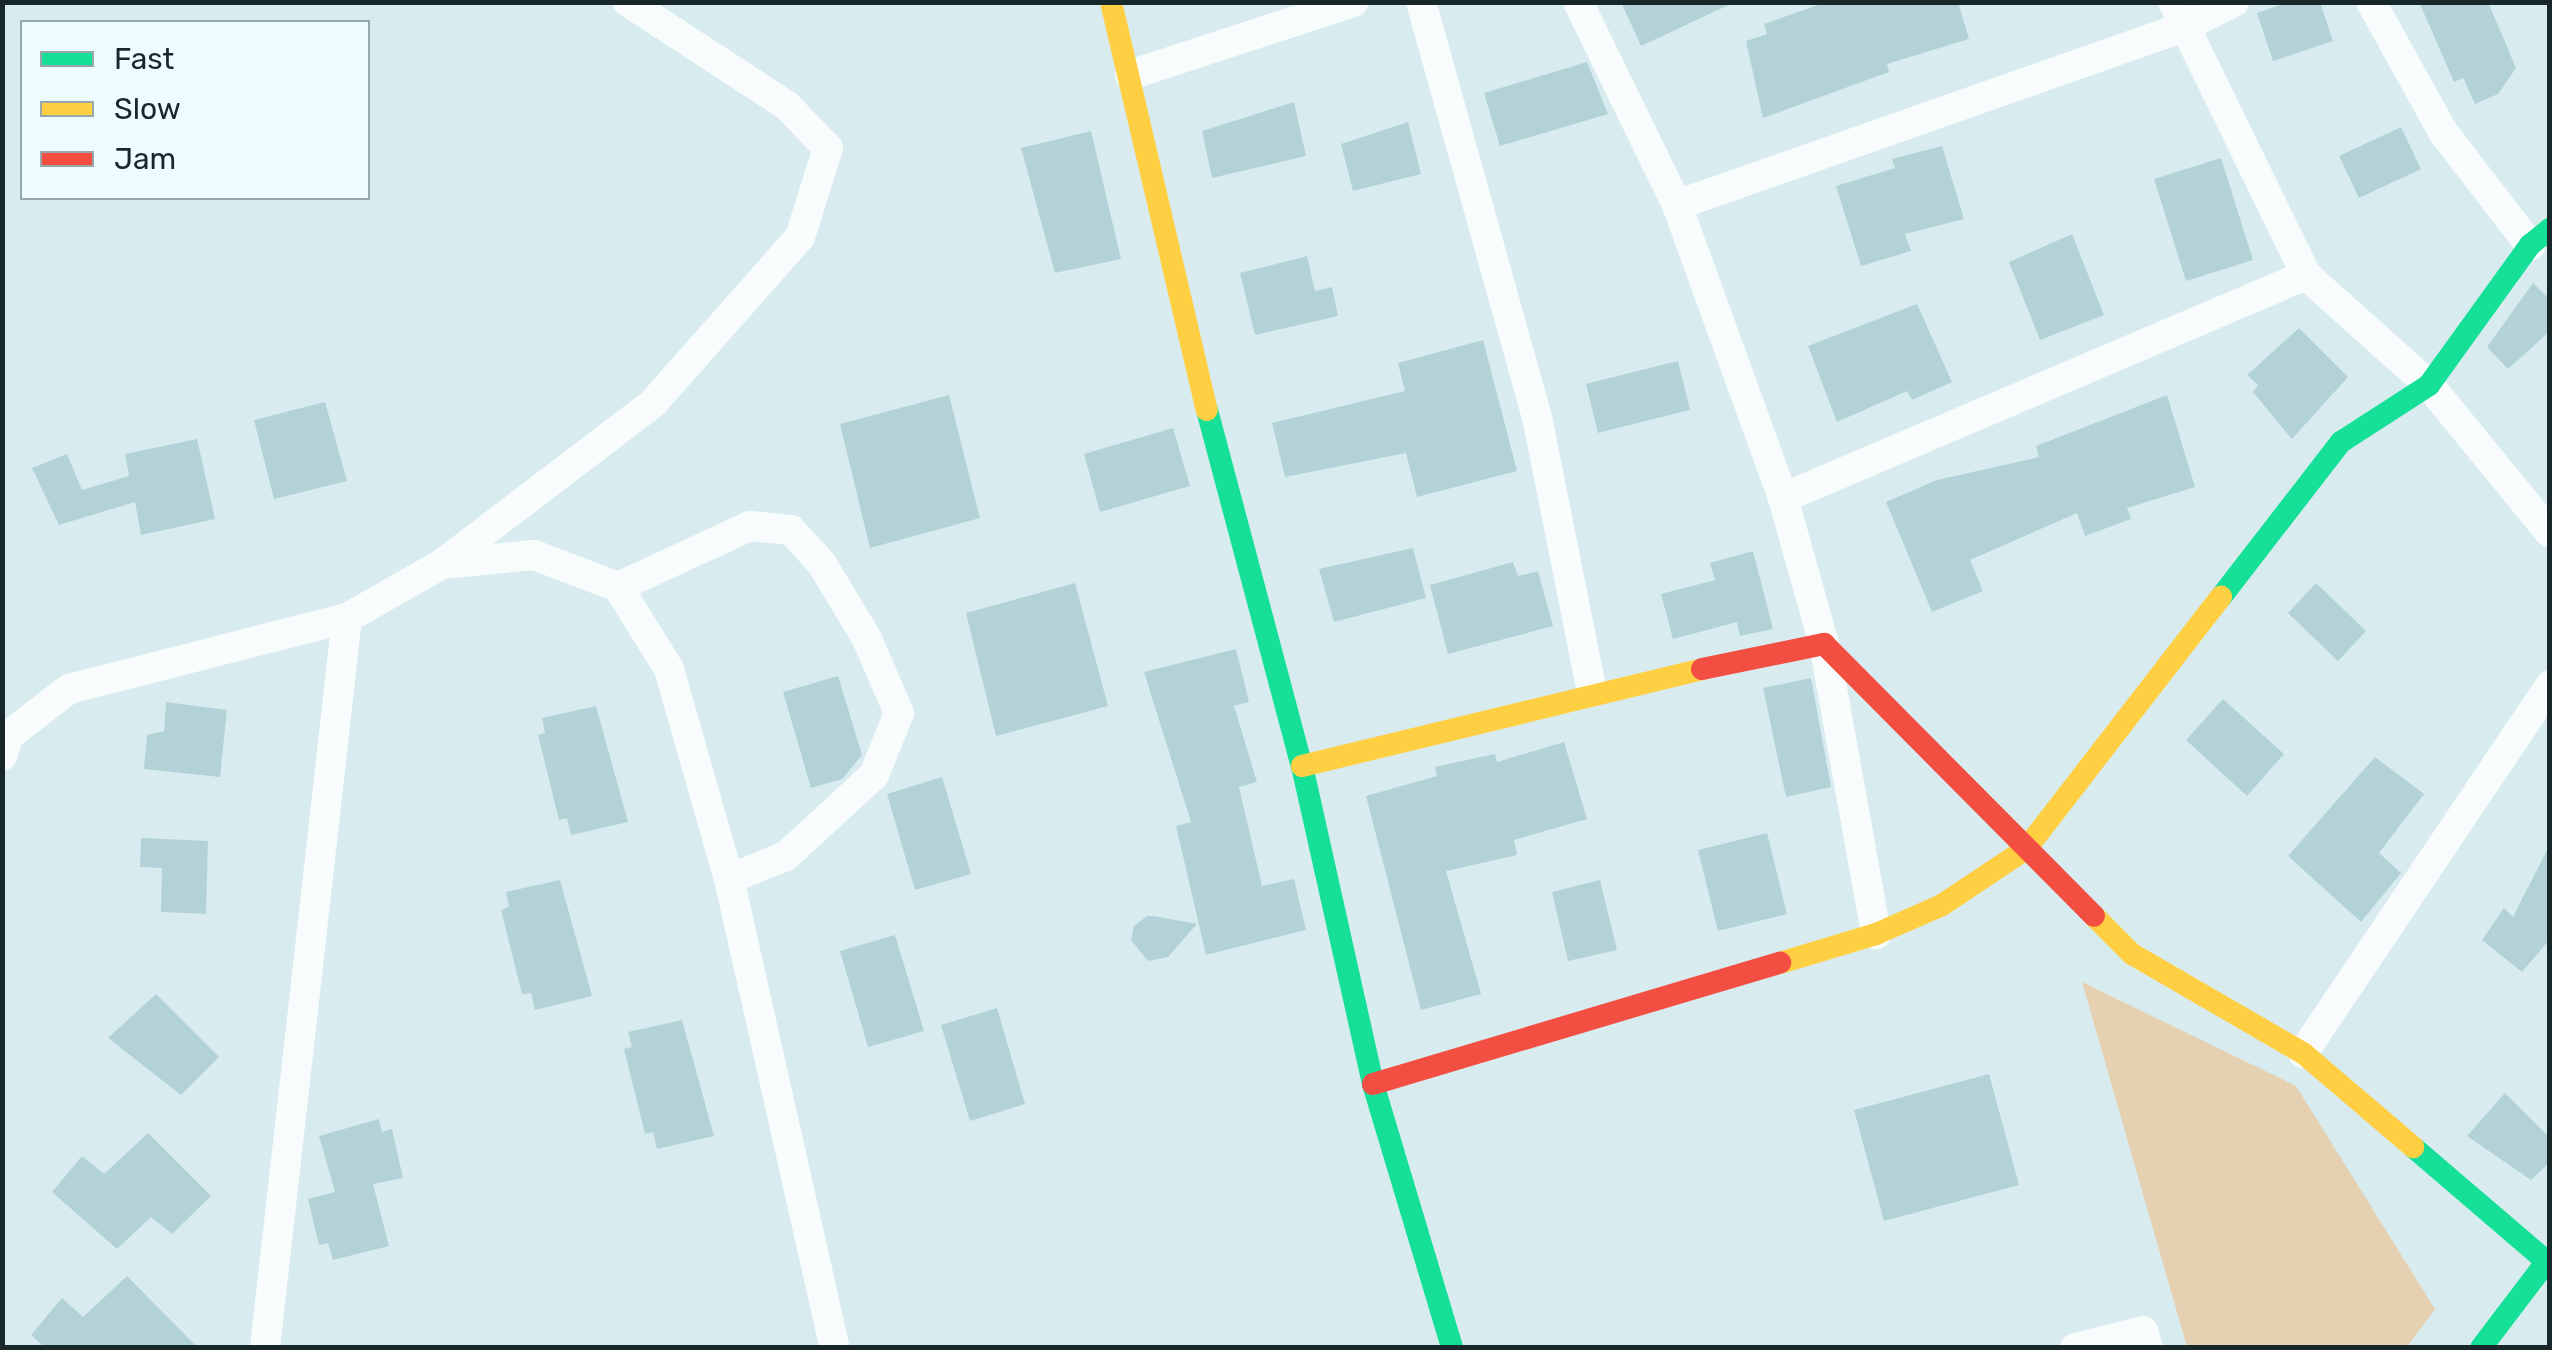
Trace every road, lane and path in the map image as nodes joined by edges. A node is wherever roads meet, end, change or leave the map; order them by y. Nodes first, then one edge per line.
1 (628, 2) edge
2 (1111, 2) edge
3 (1352, 2) edge
4 (1421, 2) edge
5 (1578, 2) edge
6 (2234, 2) edge
7 (2371, 2) edge
8 (2178, 15) edge
9 (1130, 75) junction
10 (1678, 205) junction
11 (2540, 237) edge
12 (2306, 274) junction
13 (2428, 385) junction
14 (1782, 498) junction
15 (2550, 532) edge
16 (442, 564) junction
17 (618, 588) junction
18 (347, 618) junction
19 (1824, 644) junction
20 (2550, 685) edge
21 (1592, 692) junction
22 (2, 756) edge
23 (1302, 766) junction
24 (2026, 850) junction
25 (729, 879) junction
26 (1876, 934) junction
27 (2303, 1053) junction
28 (1372, 1084) junction
29 (2548, 1259) edge
30 (265, 1348) edge
31 (835, 1348) edge
32 (1452, 1348) edge
33 (2074, 1348) edge
34 (2148, 1348) edge
35 (2481, 1348) edge

1 - 16 street
2 - 9 street
3 - 9 street
4 - 21 street
5 - 10 street
6 - 8 street
7 - 11 street
8 - 10 street
8 - 12 street
9 - 23 street
10 - 14 street
11 - 13 street
12 - 13 street
12 - 14 street
13 - 15 street
13 - 24 street
14 - 19 street
16 - 17 street
16 - 18 street
17 - 25 street
17 - 25 street
18 - 22 street
18 - 30 street
19 - 21 street
19 - 24 street
19 - 26 street
20 - 27 street
21 - 23 street
23 - 28 street
24 - 26 street
24 - 27 street
25 - 31 street
26 - 28 street
27 - 29 street
28 - 32 street
29 - 35 street
33 - 34 street

